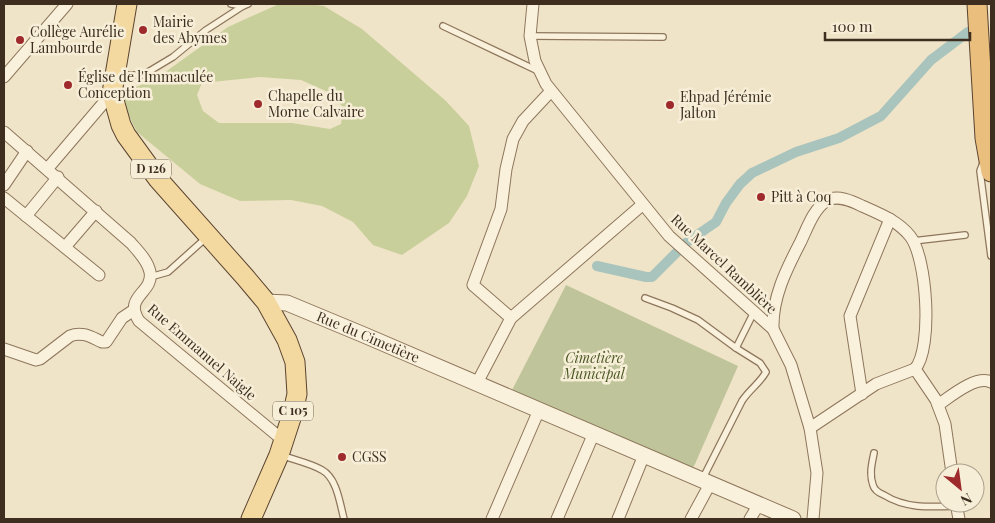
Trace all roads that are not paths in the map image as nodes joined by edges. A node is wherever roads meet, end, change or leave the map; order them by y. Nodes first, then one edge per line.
1 (67, 4) edge
2 (127, 4) edge
3 (231, 4) edge
4 (533, 4) edge
5 (977, 4) edge
6 (246, 5) edge
7 (442, 26) dead end
8 (530, 36) junction
9 (663, 37) dead end
10 (540, 72) junction
11 (4, 77) edge
12 (114, 84) junction
13 (551, 91) junction
14 (4, 132) edge
15 (987, 150) junction
16 (27, 151) junction
17 (48, 168) junction
18 (991, 172) edge
19 (58, 177) junction
20 (4, 185) edge
21 (4, 198) edge
22 (642, 205) junction
23 (96, 211) junction
24 (26, 216) junction
25 (890, 219) junction
26 (965, 235) dead end
27 (209, 236) junction
28 (913, 241) junction
29 (64, 247) junction
30 (991, 256) edge
31 (99, 275) dead end
32 (150, 278) junction
33 (646, 298) dead end
34 (266, 302) junction
35 (134, 310) junction
36 (754, 312) junction
37 (511, 318) junction
38 (773, 329) junction
39 (4, 348) edge
40 (736, 348) junction
41 (915, 369) junction
42 (991, 382) edge
43 (477, 384) junction
44 (862, 394) junction
45 (938, 405) junction
46 (539, 410) junction
47 (810, 428) junction
48 (594, 433) junction
49 (281, 448) junction
50 (874, 453) dead end
51 (644, 455) junction
52 (951, 463) edge
53 (706, 482) junction
54 (759, 504) junction
55 (935, 508) edge
56 (251, 519) edge
57 (344, 519) edge
58 (492, 519) edge
59 (557, 519) edge
60 (618, 519) edge
61 (691, 519) edge
62 (750, 519) edge
63 (793, 519) edge
64 (813, 519) edge

1 - 11 street
2 - 12 main road, D 126
3 - 6 lane
4 - 8 street, Rue Marcel Ramblière
5 - 15 highway
6 - 12 lane
7 - 10 lane
8 - 9 lane
8 - 10 street, Rue Marcel Ramblière
10 - 13 street, Rue Marcel Ramblière
12 - 17 street
12 - 27 main road, D 126
13 - 22 street, Rue Marcel Ramblière
13 - 37 street
14 - 16 street
15 - 18 highway
15 - 30 lane
16 - 17 street
16 - 20 street
17 - 19 street
19 - 23 street
19 - 24 street
21 - 24 street
22 - 36 street, Rue Marcel Ramblière
22 - 37 street
23 - 29 street
23 - 32 street
24 - 29 street
25 - 28 street
25 - 38 street
25 - 44 street
26 - 28 lane
27 - 32 lane
27 - 34 main road, D 126
28 - 41 street
29 - 31 street
32 - 35 street, Rue Emmanuel Naigle
33 - 40 lane
34 - 43 street, Rue du Cimetière
34 - 49 main road, C 105
35 - 39 street
35 - 49 street, Rue Emmanuel Naigle
36 - 38 street, Rue Marcel Ramblière
36 - 40 lane
37 - 43 street
38 - 47 street, Rue Marcel Ramblière
40 - 53 lane
41 - 44 street
41 - 45 street
42 - 45 street
43 - 46 street, Rue du Cimetière
44 - 47 street
45 - 52 street
46 - 48 street, Rue du Cimetière
46 - 58 street
47 - 64 street, Rue Marcel Ramblière
48 - 51 street, Rue du Cimetière
48 - 59 street
49 - 56 main road, C 105
49 - 57 lane
50 - 55 lane
51 - 53 street, Rue du Cimetière
51 - 60 street
53 - 54 street, Rue du Cimetière
53 - 61 street
54 - 62 street
54 - 63 street, Rue du Cimetière

